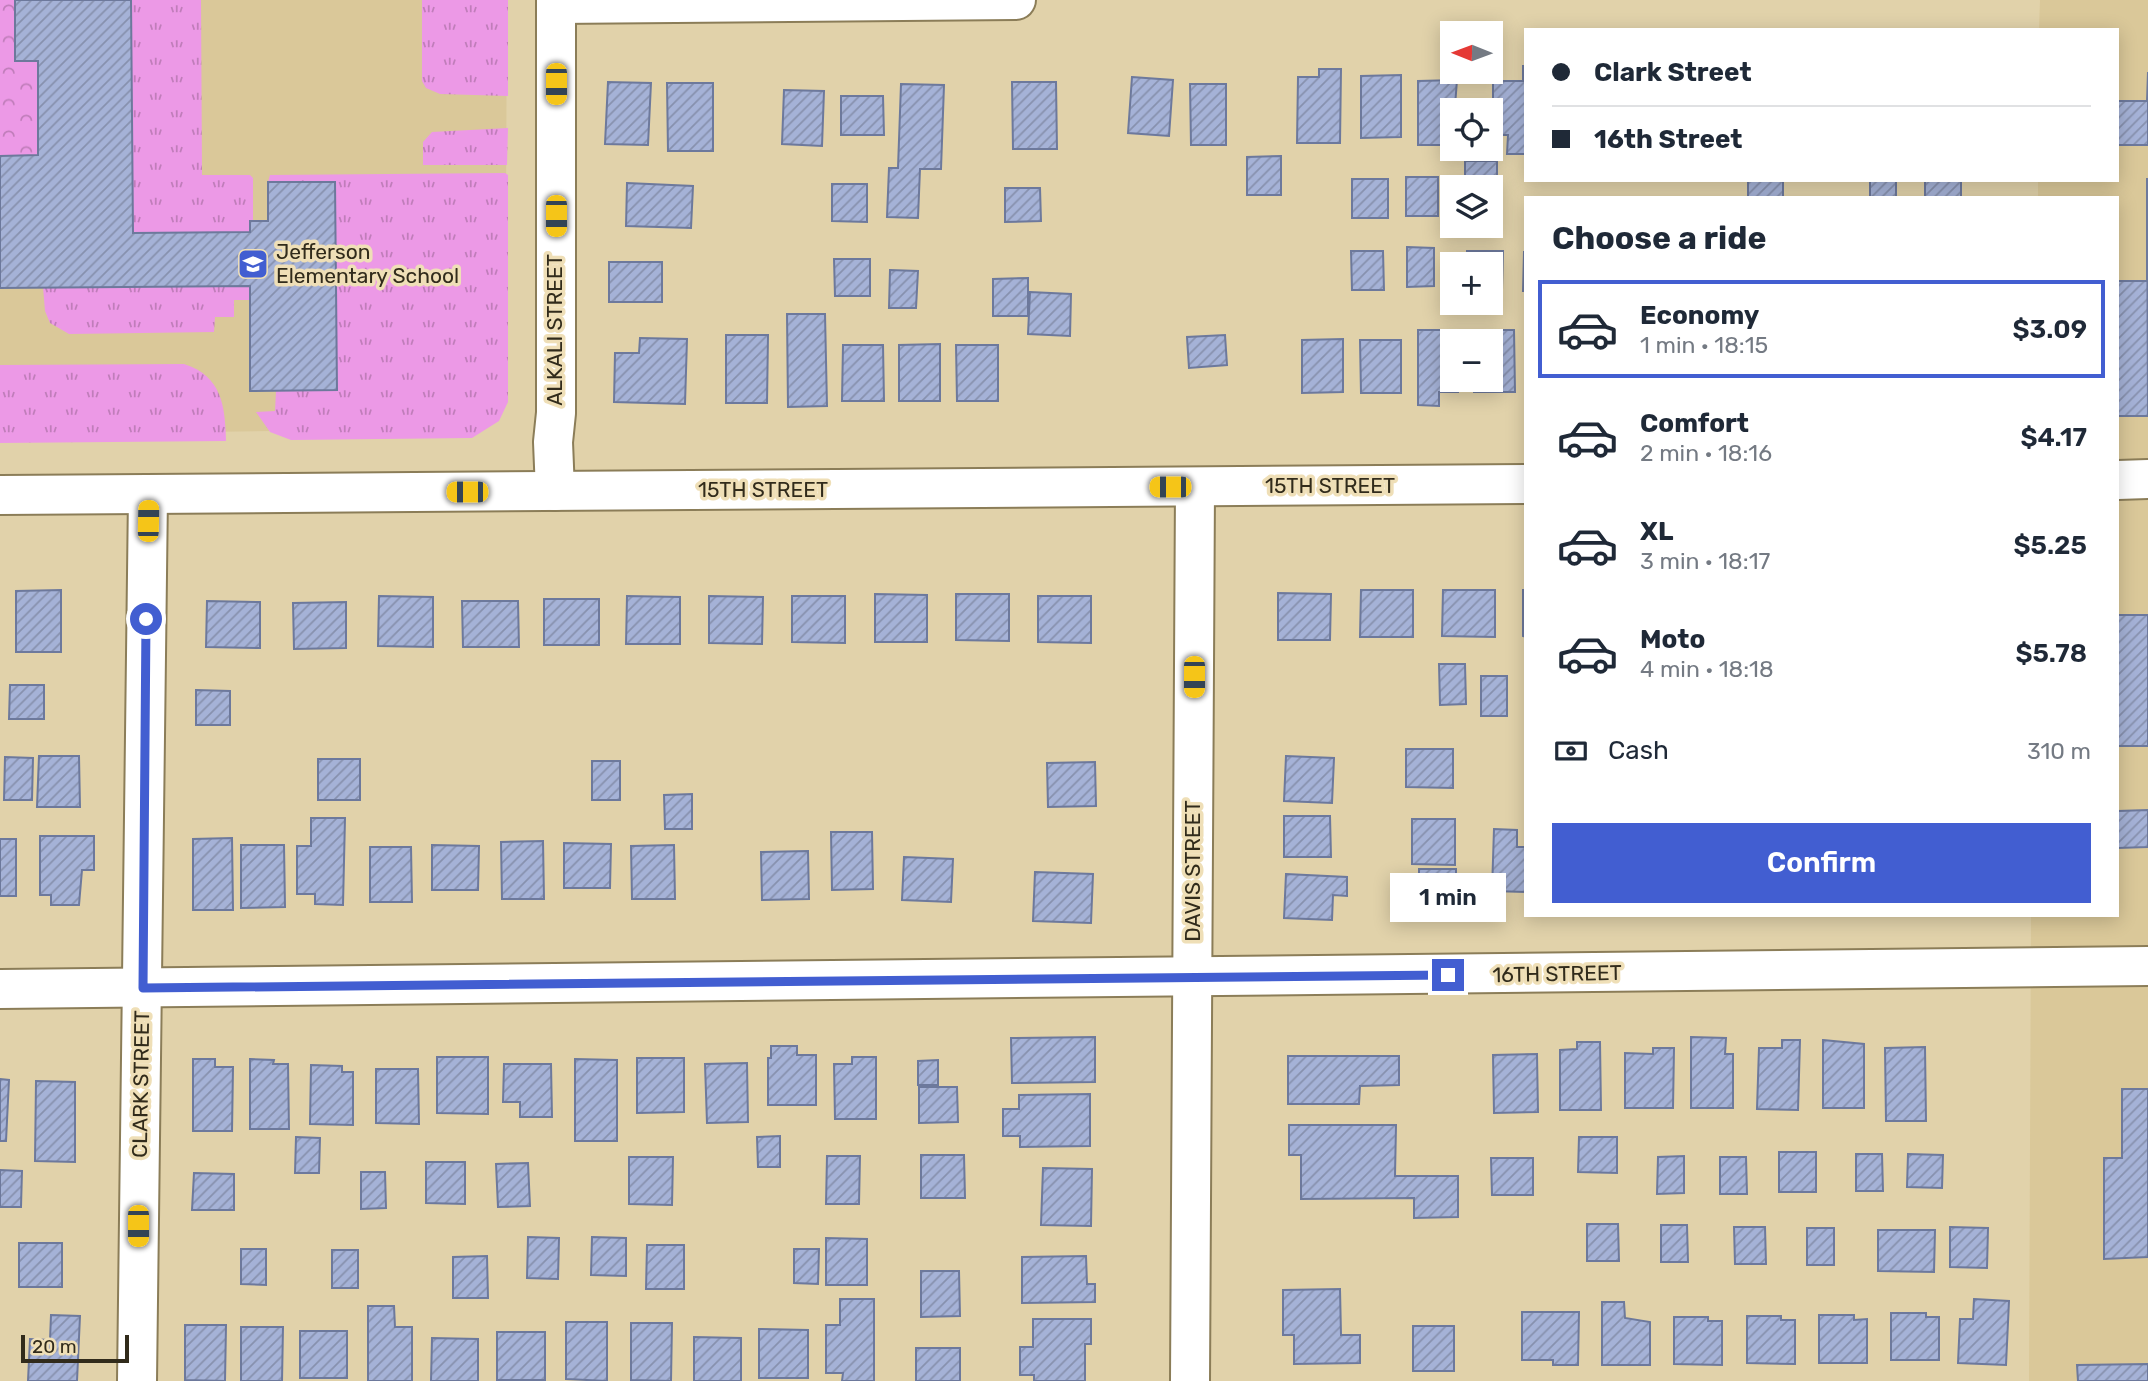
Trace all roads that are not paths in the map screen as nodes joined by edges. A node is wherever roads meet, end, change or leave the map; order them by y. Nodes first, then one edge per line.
1 (1016, 0) edge
2 (556, 2) edge
3 (2148, 479) edge
4 (2119, 480) edge
5 (1524, 484) edge
6 (1195, 487) junction
7 (555, 491) junction
8 (148, 494) junction
9 (0, 495) edge
10 (2148, 966) edge
11 (1192, 978) junction
12 (143, 988) junction
13 (0, 989) edge
14 (137, 1381) edge
15 (1190, 1381) edge

1 - 2 street
2 - 7 street, ALKALI STREET
3 - 4 street
5 - 6 street, 15TH STREET
6 - 7 street, 15TH STREET
6 - 11 street, DAVIS STREET
7 - 8 street, 15TH STREET
8 - 9 street, 15TH STREET
8 - 12 street, CLARK STREET
10 - 11 street, 16TH STREET
11 - 12 street, 16TH STREET
11 - 15 street, DAVIS STREET
12 - 13 street, 16TH STREET
12 - 14 street, CLARK STREET

